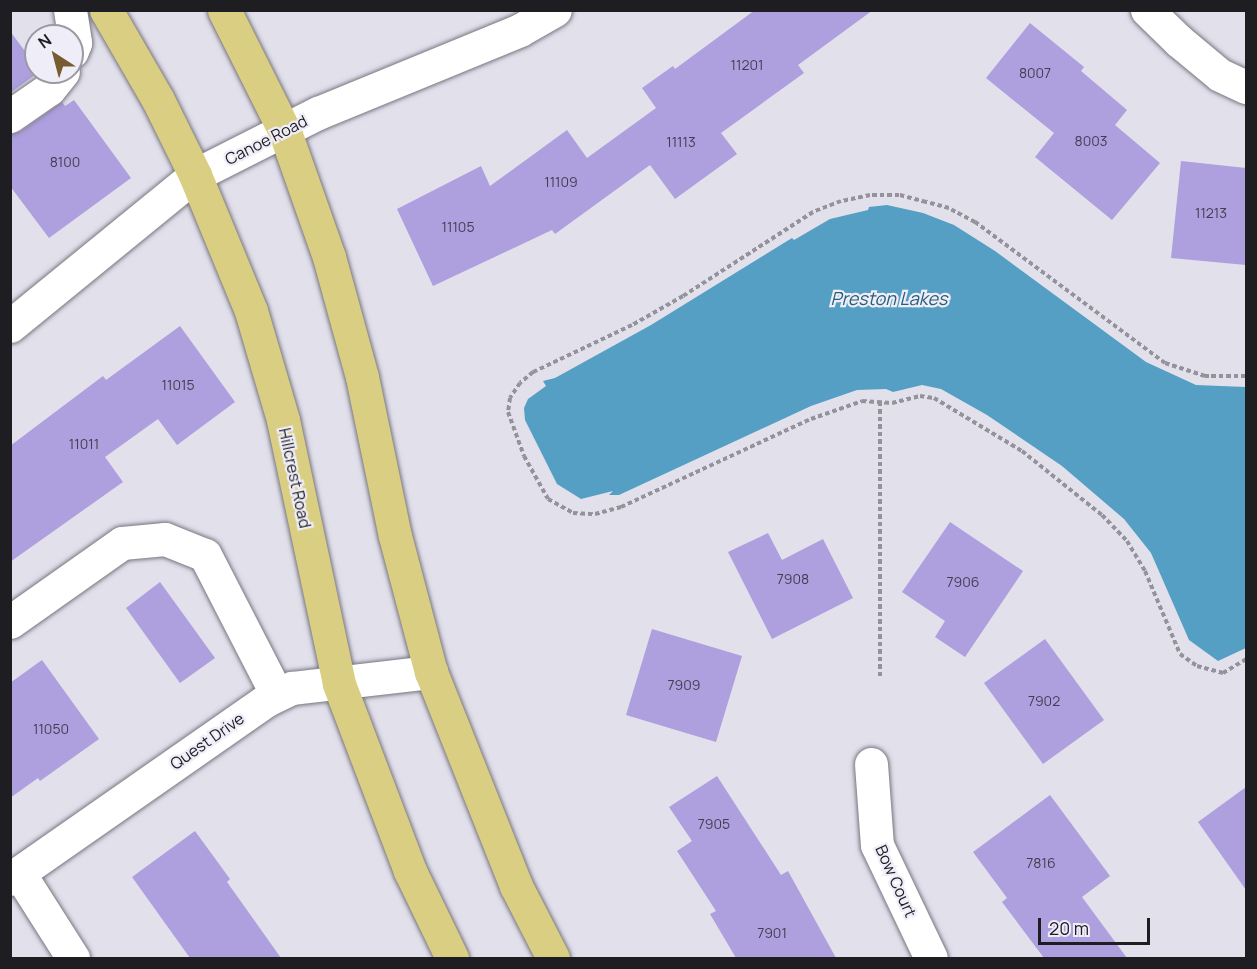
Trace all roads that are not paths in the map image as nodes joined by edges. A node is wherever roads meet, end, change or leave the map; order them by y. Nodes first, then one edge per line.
1 (106, 10) edge
2 (224, 10) edge
3 (555, 10) edge
4 (1147, 10) edge
5 (515, 20) edge
6 (53, 84) edge
7 (1244, 87) edge
8 (10, 116) edge
9 (285, 132) junction
10 (195, 175) junction
11 (10, 326) edge
12 (10, 622) edge
13 (431, 672) junction
14 (339, 684) junction
15 (277, 695) junction
16 (871, 764) dead end
17 (15, 876) edge
18 (73, 958) edge
19 (452, 958) edge
20 (553, 958) edge
21 (931, 958) edge

1 - 10 main road, Hillcrest Road
2 - 9 main road
3 - 5 street, Canoe Road
4 - 7 street
5 - 9 street, Canoe Road
6 - 8 street
9 - 10 street, Canoe Road
9 - 13 main road
10 - 11 street, Canoe Road
10 - 14 main road, Hillcrest Road
12 - 15 street
13 - 14 street, Quest Drive
13 - 20 main road
14 - 15 street, Quest Drive
14 - 19 main road, Hillcrest Road
15 - 17 street, Quest Drive
16 - 21 street, Bow Court
17 - 18 street

